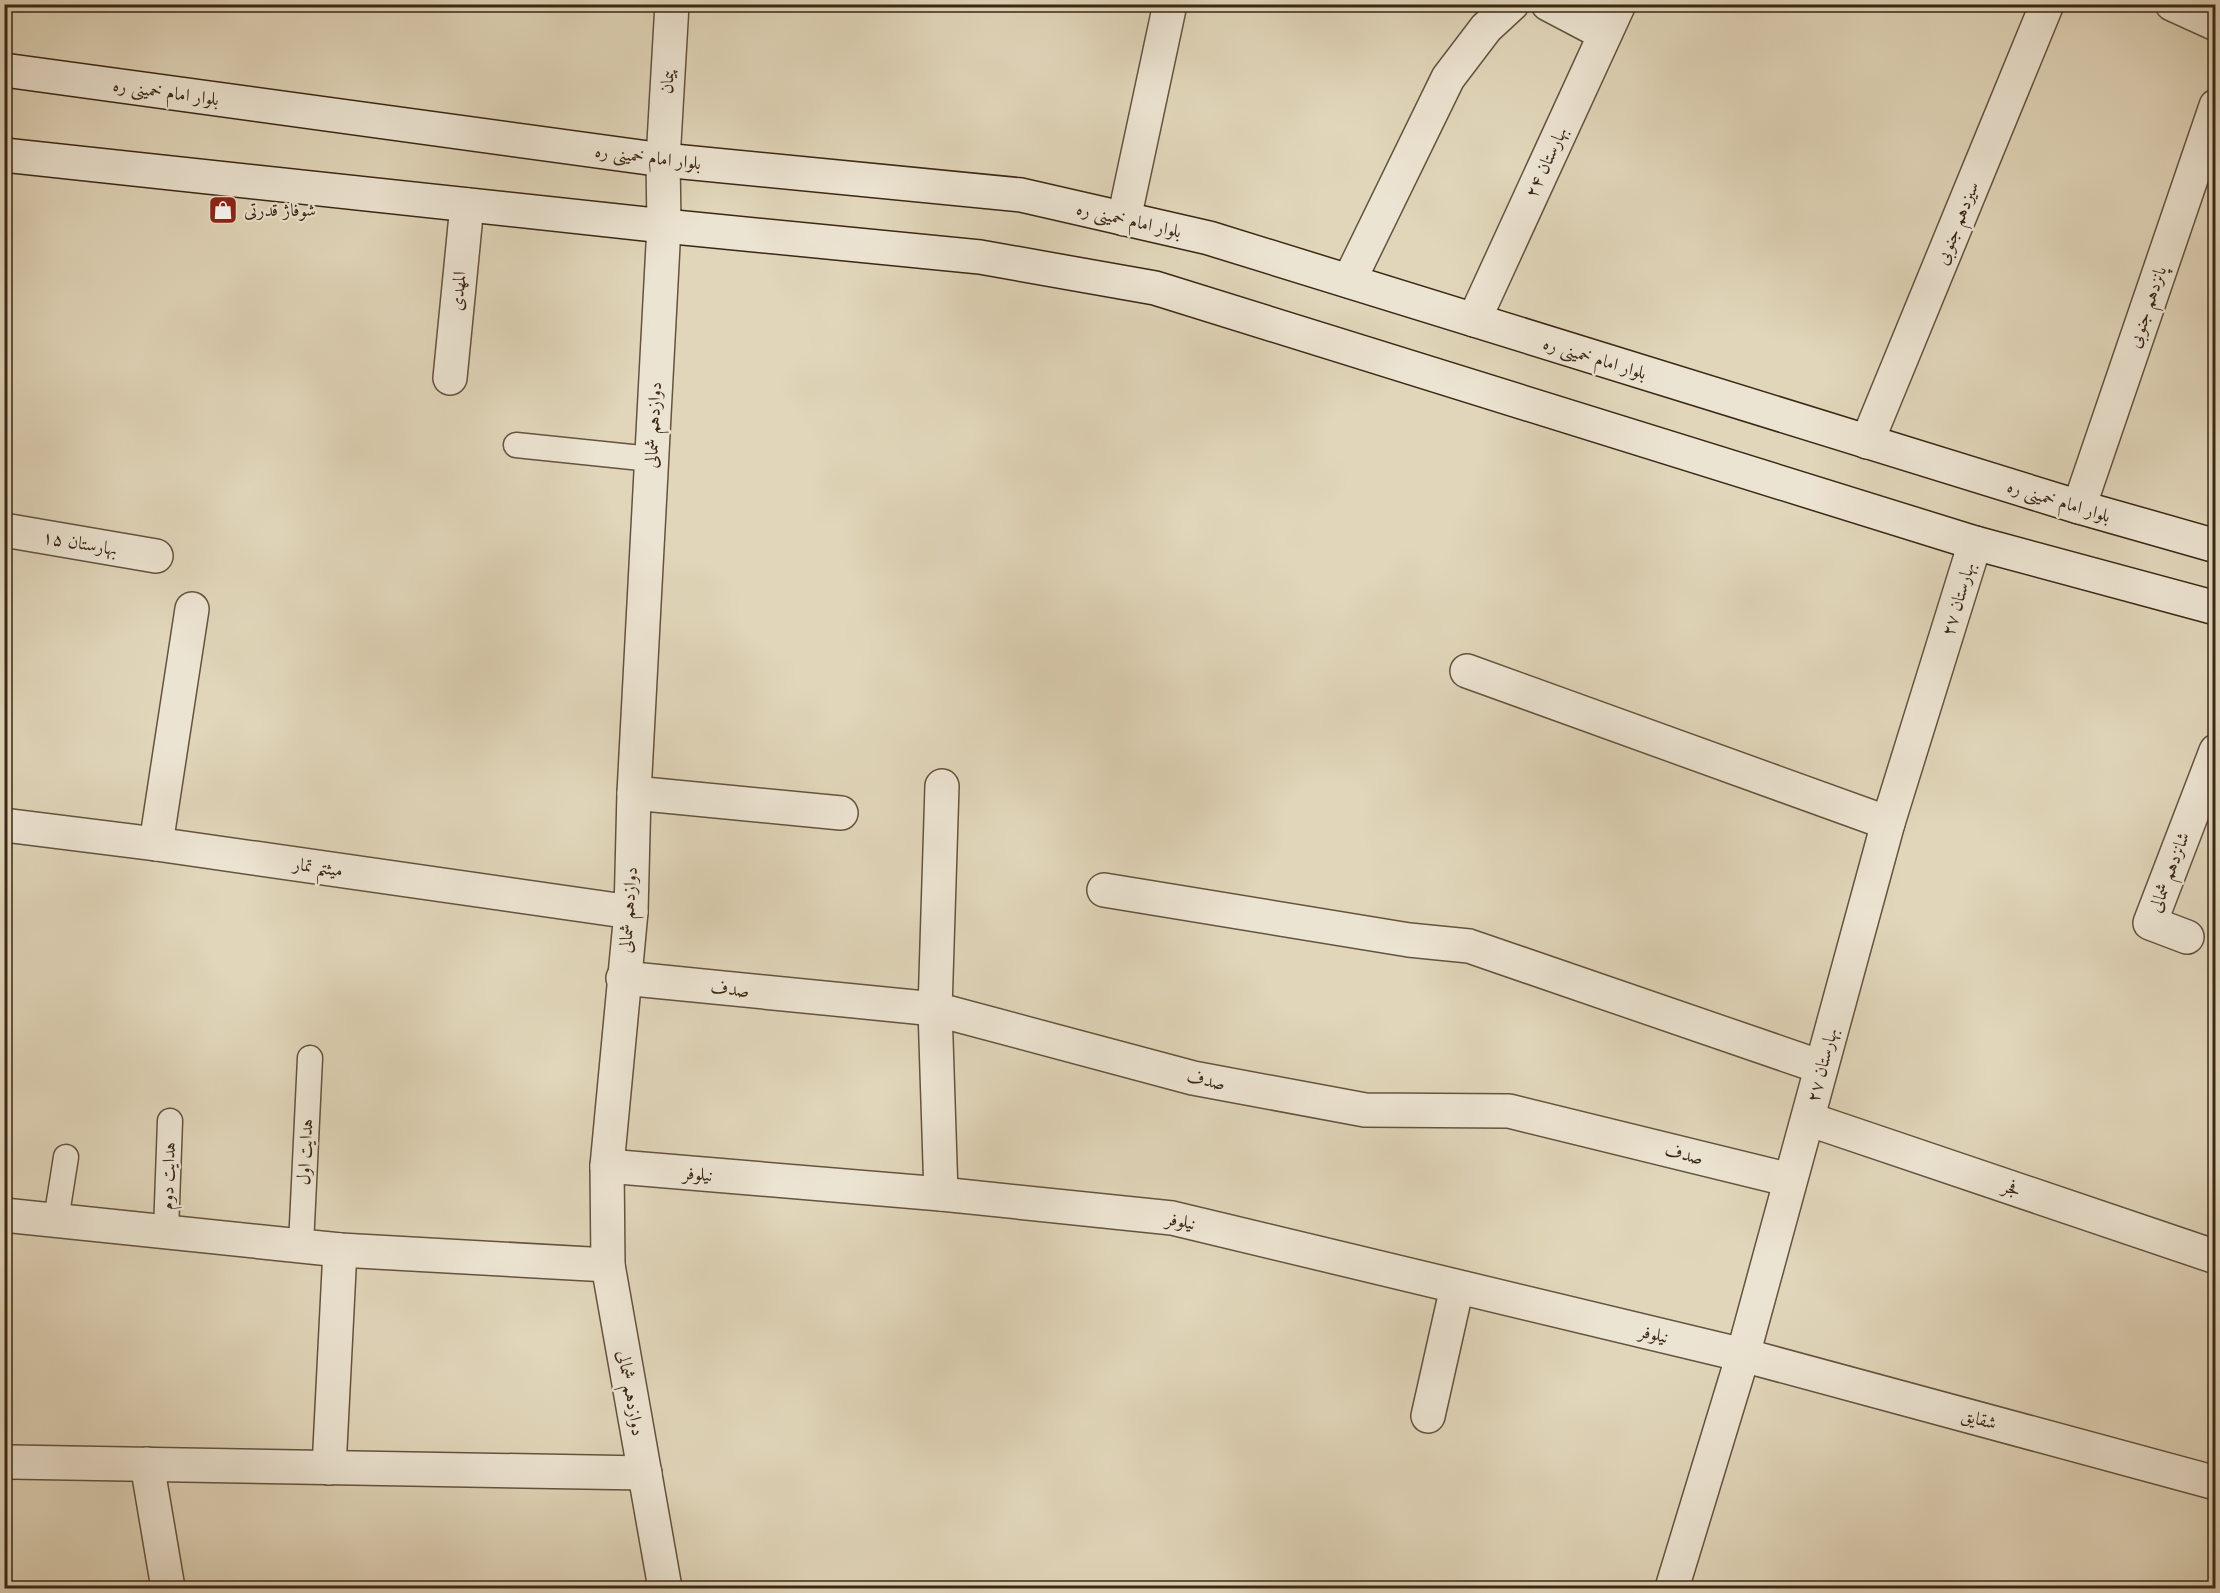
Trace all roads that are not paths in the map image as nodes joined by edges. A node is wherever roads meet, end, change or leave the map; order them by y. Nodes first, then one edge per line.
1 (672, 4) edge
2 (1170, 4) edge
3 (1512, 4) edge
4 (1548, 4) edge
5 (1619, 4) edge
6 (2047, 4) edge
7 (2172, 4) edge
8 (2216, 24) edge
9 (1605, 34) junction
10 (4, 70) edge
11 (2216, 106) edge
12 (4, 154) edge
13 (663, 160) junction
14 (467, 205) junction
15 (1124, 219) junction
16 (664, 226) junction
17 (1349, 281) junction
18 (1474, 320) junction
19 (450, 378) dead end
20 (1867, 442) junction
21 (516, 445) dead end
22 (651, 459) junction
23 (2079, 507) junction
24 (4, 530) edge
25 (1975, 543) junction
26 (2216, 546) edge
27 (156, 556) dead end
28 (2216, 608) edge
29 (192, 609) dead end
30 (1467, 671) dead end
31 (2216, 751) edge
32 (942, 786) dead end
33 (634, 793) junction
34 (841, 813) dead end
35 (1888, 823) junction
36 (4, 825) edge
37 (156, 843) junction
38 (1104, 890) dead end
39 (631, 912) junction
40 (2187, 937) dead end
41 (622, 978) junction
42 (935, 1010) junction
43 (310, 1059) dead end
44 (1821, 1067) junction
45 (1808, 1119) junction
46 (171, 1121) dead end
47 (66, 1157) dead end
48 (607, 1166) junction
49 (1790, 1179) junction
50 (941, 1194) junction
51 (4, 1215) edge
52 (56, 1221) junction
53 (166, 1232) junction
54 (301, 1245) junction
55 (340, 1250) junction
56 (2216, 1257) edge
57 (608, 1265) junction
58 (1457, 1287) junction
59 (1743, 1355) junction
60 (1428, 1416) dead end
61 (11, 1462) dead end
62 (147, 1464) junction
63 (328, 1468) junction
64 (645, 1473) junction
65 (2216, 1483) edge
66 (168, 1588) edge
67 (665, 1588) edge
68 (1672, 1588) edge

1 - 13 street, پیمان
2 - 15 street
3 - 17 street
4 - 9 street
5 - 9 street, بهارستان ۲۴
6 - 20 street, سیزدهم جنوبی
7 - 8 street
9 - 18 street, بهارستان ۲۴
10 - 13 street, بلوار امام خمینی ره
11 - 23 street, پانزدهم جنوبی
12 - 14 street
13 - 15 street, بلوار امام خمینی ره
13 - 16 street, پیمان
14 - 16 street
14 - 19 street, المهدی
15 - 17 street, بلوار امام خمینی ره
16 - 22 street, دوازدهم شمالی
16 - 25 street
17 - 18 street, بلوار امام خمینی ره
18 - 20 street, بلوار امام خمینی ره
20 - 23 street, بلوار امام خمینی ره
21 - 22 lane
22 - 33 street, دوازدهم شمالی
23 - 26 street, بلوار امام خمینی ره
24 - 27 street, بهارستان ۱۵
25 - 28 street
25 - 35 street, بهارستان ۲۷
29 - 37 street
30 - 35 street
31 - 40 street, شانزدهم شمالی
32 - 42 street
33 - 34 street
33 - 39 street, دوازدهم شمالی
35 - 44 street, بهارستان ۲۷
36 - 37 street, میثتم تمار
37 - 39 street, میثتم تمار
38 - 44 street
39 - 41 street, دوازدهم شمالی
41 - 42 street, صدف
41 - 48 street, دوازدهم شمالی
42 - 49 street, صدف
42 - 50 street
43 - 54 lane, هدایت اول
44 - 45 street, بهارستان ۲۷
45 - 49 street, بهارستان ۲۷
45 - 56 street, فجر
46 - 53 lane, هدایت دوم
47 - 52 lane
48 - 50 street, نیلوفر
48 - 57 street, دوازدهم شمالی
49 - 59 street, بهارستان ۲۷
50 - 58 street, نیلوفر
51 - 52 street
52 - 53 street
53 - 54 street
54 - 55 street
55 - 57 street
55 - 63 street
57 - 64 street, دوازدهم شمالی
58 - 59 street, نیلوفر
58 - 60 street
59 - 65 street, شقایق
59 - 68 street, بهارستان ۲۷
61 - 62 street
62 - 63 street
62 - 66 street
63 - 64 street
64 - 67 street, دوازدهم شمالی

